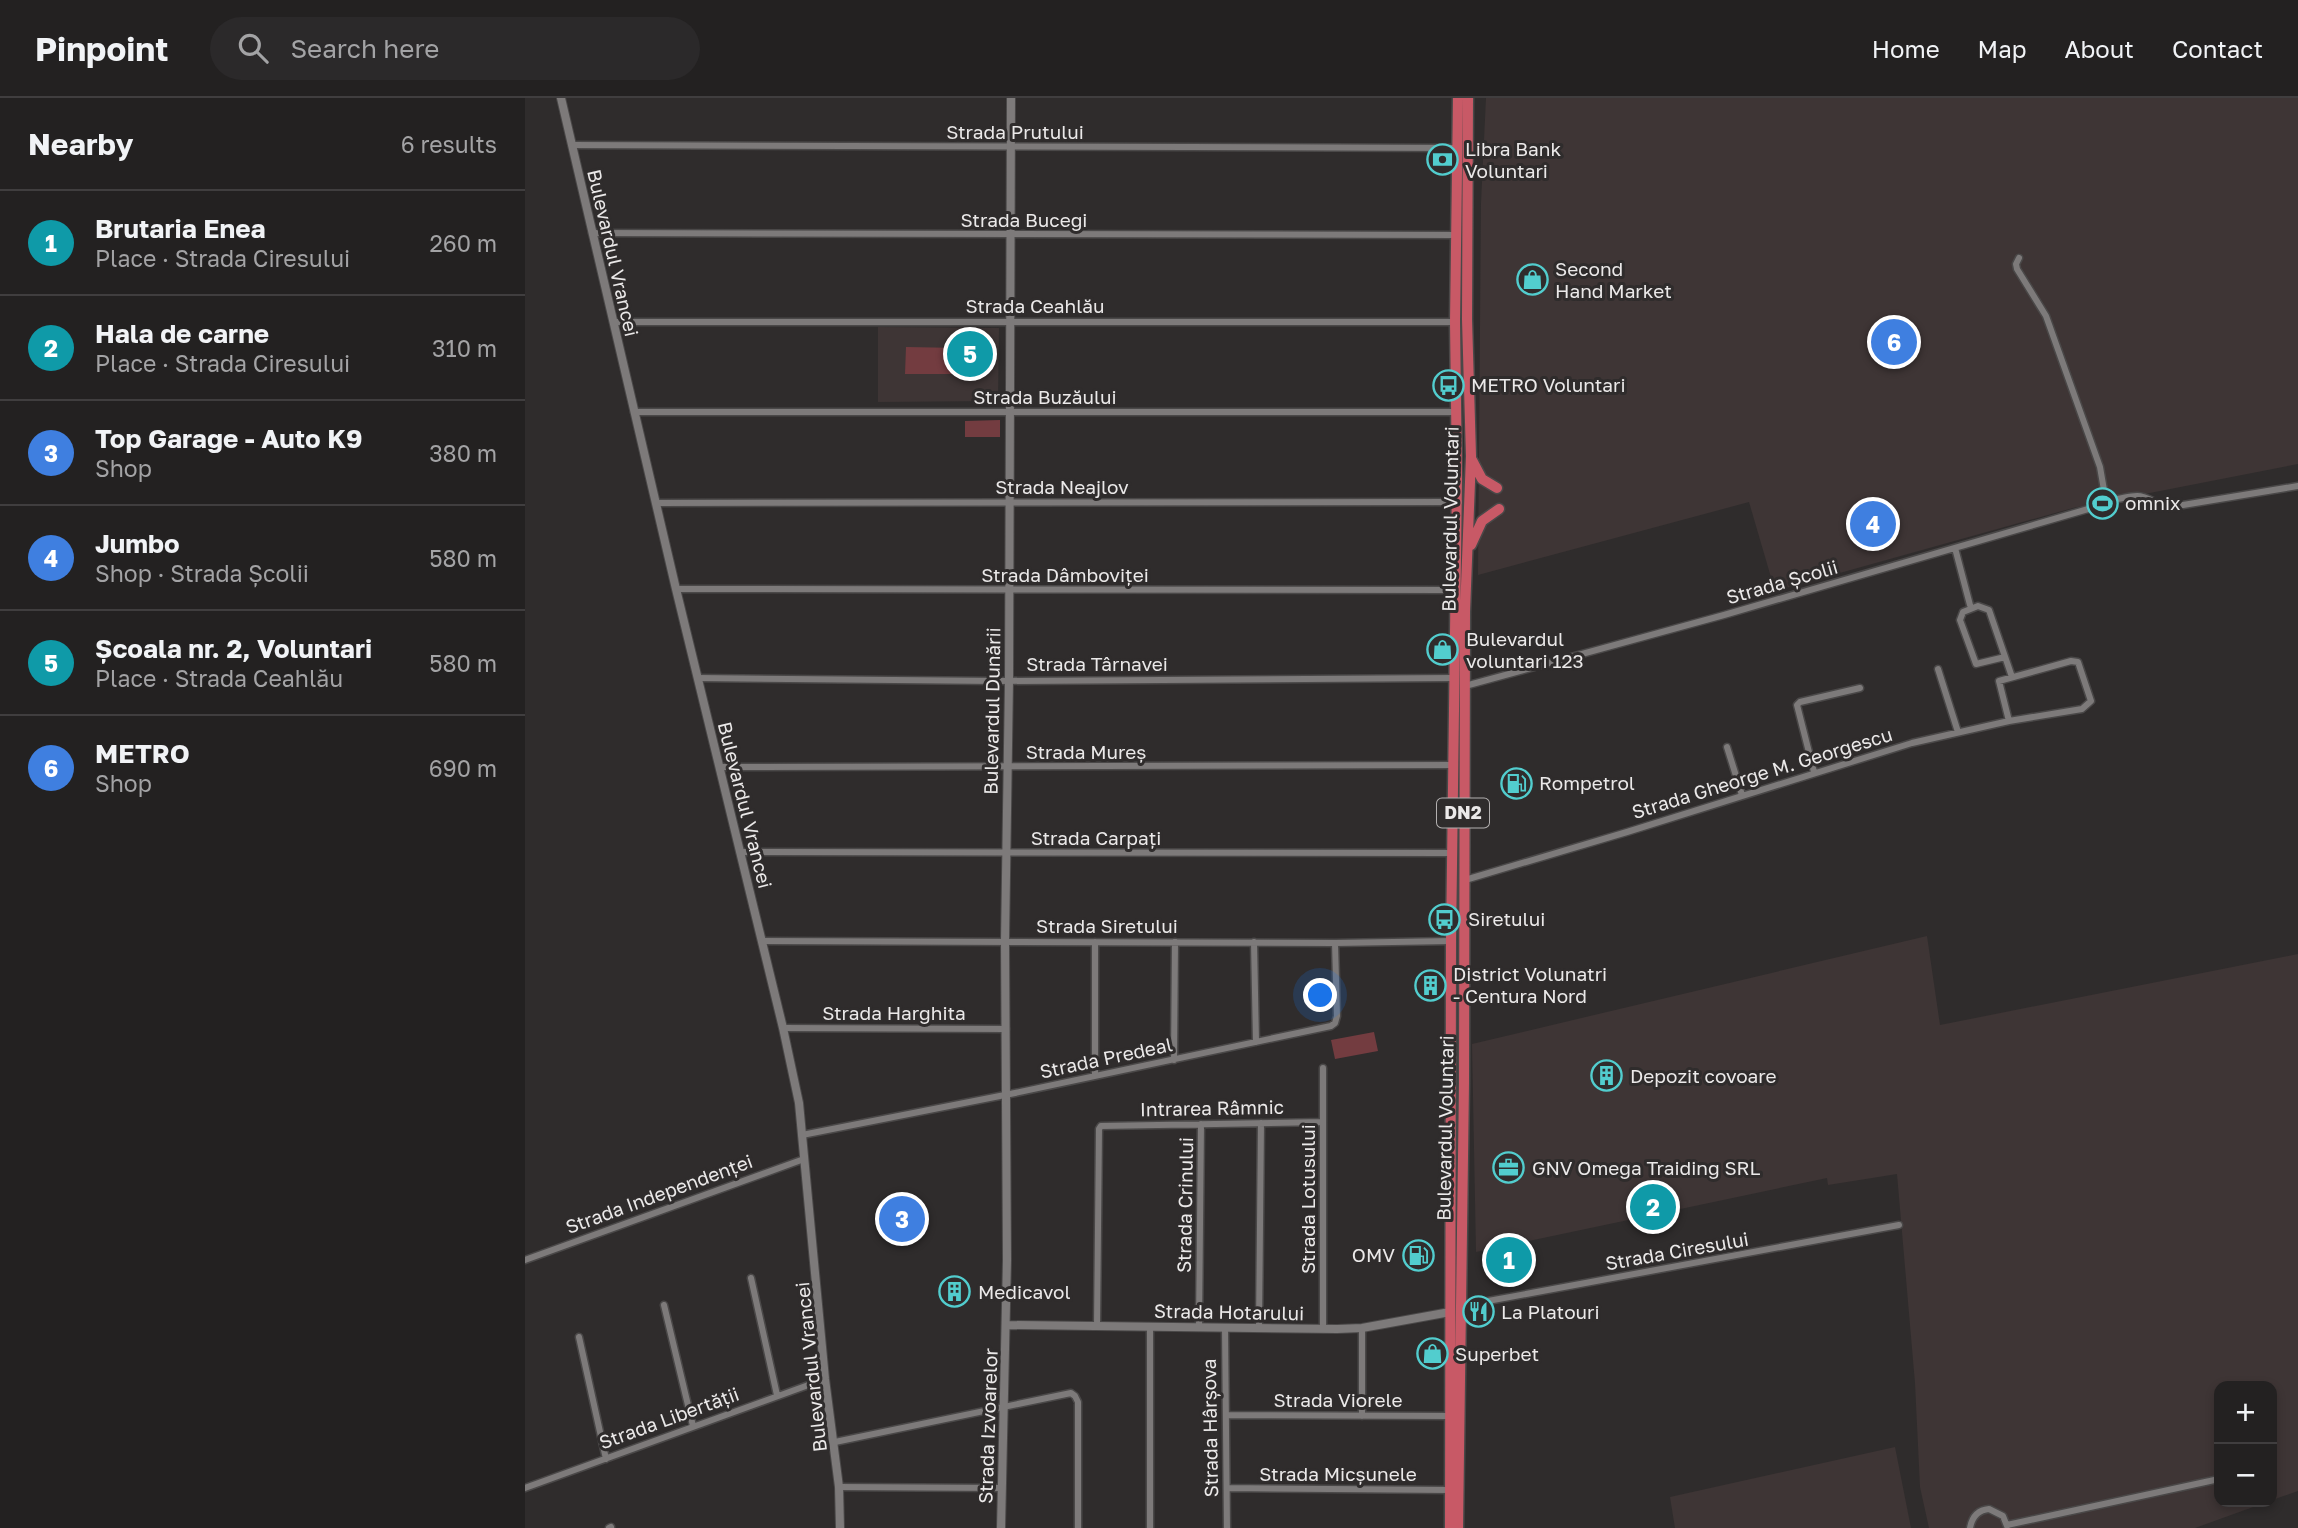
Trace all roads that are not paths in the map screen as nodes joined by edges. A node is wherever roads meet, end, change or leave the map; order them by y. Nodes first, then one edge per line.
1 (561, 98) edge
2 (1011, 98) edge
3 (1458, 98) edge
4 (1468, 98) edge
5 (572, 145) junction
6 (1011, 148) junction
7 (1457, 148) junction
8 (592, 233) junction
9 (1010, 235) junction
10 (1457, 236) junction
11 (2019, 258) dead end
12 (614, 321) junction
13 (1010, 321) junction
14 (1455, 322) junction
15 (635, 412) junction
16 (1456, 412) junction
17 (1010, 413) junction
18 (1471, 456) junction
19 (2298, 486) edge
20 (1497, 488) dead end
21 (2102, 497) junction
22 (1456, 502) junction
23 (1469, 502) junction
24 (656, 503) junction
25 (1010, 503) junction
26 (1499, 509) dead end
27 (1955, 548) junction
28 (1468, 555) junction
29 (676, 589) junction
30 (1454, 590) junction
31 (1009, 591) junction
32 (1970, 605) dead end
33 (2005, 657) junction
34 (1938, 669) dead end
35 (2012, 677) junction
36 (698, 678) junction
37 (1453, 678) junction
38 (1009, 681) junction
39 (1464, 686) junction
40 (1860, 688) dead end
41 (2009, 721) junction
42 (1958, 732) junction
43 (1727, 747) dead end
44 (1453, 765) junction
45 (720, 767) junction
46 (1007, 768) junction
47 (1814, 772) junction
48 (1742, 795) junction
49 (740, 852) junction
50 (1452, 853) junction
51 (1007, 854) junction
52 (1463, 880) junction
53 (762, 941) junction
54 (1006, 941) junction
55 (1451, 941) junction
56 (1095, 942) junction
57 (1175, 942) junction
58 (1254, 942) junction
59 (1335, 943) junction
60 (783, 1028) junction
61 (1006, 1029) junction
62 (1255, 1042) junction
63 (1174, 1060) junction
64 (1323, 1068) dead end
65 (1095, 1076) junction
66 (1007, 1095) junction
67 (1324, 1122) junction
68 (1261, 1123) junction
69 (1201, 1124) junction
70 (802, 1135) junction
71 (804, 1159) junction
72 (1899, 1225) dead end
73 (525, 1259) edge
74 (751, 1279) dead end
75 (664, 1305) dead end
76 (1455, 1309) junction
77 (1006, 1325) junction
78 (1097, 1326) junction
79 (1150, 1327) junction
80 (1199, 1327) junction
81 (1225, 1328) junction
82 (1259, 1328) junction
83 (1362, 1328) junction
84 (1323, 1329) junction
85 (579, 1337) dead end
86 (825, 1380) junction
87 (777, 1395) junction
88 (1005, 1406) junction
89 (1226, 1415) junction
90 (1361, 1416) junction
91 (1450, 1416) junction
92 (693, 1426) junction
93 (835, 1442) junction
94 (606, 1459) junction
95 (2214, 1480) edge
96 (839, 1487) junction
97 (525, 1488) edge
98 (1002, 1488) junction
99 (1227, 1488) junction
100 (1450, 1490) junction
101 (2007, 1526) edge
102 (841, 1528) edge
103 (1002, 1528) edge
104 (1078, 1528) edge
105 (1150, 1528) edge
106 (1227, 1528) edge
107 (1450, 1528) edge
108 (1458, 1528) edge
109 (1970, 1528) edge

1 - 5 street, Bulevardul Vrancei
2 - 6 street, Bulevardul Dunării
3 - 7 highway, Bulevardul Voluntari / DN2
4 - 18 highway, Bulevardul Voluntari / DN2
5 - 6 street, Strada Prutului
5 - 8 street, Bulevardul Vrancei
6 - 7 street, Strada Prutului
6 - 9 street, Bulevardul Dunării
7 - 10 highway, Bulevardul Voluntari / DN2
8 - 9 street, Strada Bucegi
8 - 12 street, Bulevardul Vrancei
9 - 10 street, Strada Bucegi
9 - 13 street, Bulevardul Dunării
10 - 14 highway, Bulevardul Voluntari / DN2
11 - 21 street
12 - 13 street, Strada Ceahlău
12 - 15 street, Bulevardul Vrancei
13 - 14 street, Strada Ceahlău
13 - 17 street, Bulevardul Dunării
14 - 16 highway, Bulevardul Voluntari / DN2
15 - 17 street, Strada Buzăului
15 - 24 street, Bulevardul Vrancei
16 - 17 street, Strada Buzăului
16 - 22 highway, Bulevardul Voluntari / DN2
17 - 25 street, Bulevardul Dunării
18 - 20 highway
18 - 23 highway, Bulevardul Voluntari / DN2
19 - 21 street
21 - 27 street, Strada Școlii
22 - 23 street, Strada Neajlov
22 - 25 street, Strada Neajlov
22 - 30 highway, Bulevardul Voluntari / DN2
23 - 28 highway, Bulevardul Voluntari / DN2
24 - 25 street, Strada Neajlov
24 - 29 street, Bulevardul Vrancei
25 - 31 street, Bulevardul Dunării
26 - 28 highway
27 - 32 street
27 - 39 street, Strada Școlii
28 - 39 highway, Bulevardul Voluntari / DN2
29 - 31 street, Strada Dâmboviței
29 - 36 street, Bulevardul Vrancei
30 - 31 street, Strada Dâmboviței
30 - 37 highway, Bulevardul Voluntari / DN2
31 - 38 street, Bulevardul Dunării
33 - 33 street
33 - 35 street
34 - 42 street
35 - 41 street
35 - 41 street, Strada Gheorge M. Georgescu
36 - 38 street, Strada Târnavei
36 - 45 street, Bulevardul Vrancei
37 - 38 street, Strada Târnavei
37 - 44 highway, Bulevardul Voluntari / DN2
38 - 46 street, Bulevardul Dunării
39 - 52 highway, Bulevardul Voluntari / DN2
40 - 47 street
41 - 42 street, Strada Gheorge M. Georgescu
42 - 47 street, Strada Gheorge M. Georgescu
43 - 48 street
44 - 46 street, Strada Mureș
44 - 50 highway, Bulevardul Voluntari / DN2
45 - 46 street, Strada Mureș
45 - 49 street, Bulevardul Vrancei
46 - 51 street, Bulevardul Dunării
47 - 48 street, Strada Gheorge M. Georgescu
48 - 52 street, Strada Gheorge M. Georgescu
49 - 51 street, Strada Carpați
49 - 53 street, Bulevardul Vrancei
50 - 51 street, Strada Carpați
50 - 55 highway, Bulevardul Voluntari / DN2
51 - 54 street, Bulevardul Dunării
52 - 76 highway, Bulevardul Voluntari / DN2
53 - 54 street, Strada Siretului
53 - 60 street, Bulevardul Vrancei
54 - 56 street, Strada Siretului
54 - 61 street, Bulevardul Dunării
55 - 59 street, Strada Siretului
55 - 76 highway, Bulevardul Voluntari / DN2
56 - 57 street, Strada Siretului
56 - 65 street
57 - 58 street, Strada Siretului
57 - 63 street
58 - 59 street, Strada Siretului
58 - 62 street
59 - 62 street, Strada Predeal
60 - 61 street, Strada Harghita
60 - 70 street, Bulevardul Vrancei
61 - 66 street, Bulevardul Dunării
62 - 63 street, Strada Predeal
63 - 65 street, Strada Predeal
64 - 67 street, Strada Lotusului
65 - 66 street, Strada Predeal
66 - 70 street, Strada Predeal
66 - 77 street, Bulevardul Dunării
67 - 68 street, Intrarea Râmnic
67 - 84 street, Strada Lotusului
68 - 69 street, Intrarea Râmnic
68 - 82 street
69 - 78 street, Intrarea Râmnic
69 - 80 street, Strada Crinului
70 - 71 street, Bulevardul Vrancei
71 - 73 street, Strada Independenței
71 - 86 street, Bulevardul Vrancei
72 - 76 street, Strada Ciresului
74 - 87 street
75 - 92 street
76 - 83 street, Strada Hotarului
76 - 91 highway, Bulevardul Voluntari / DN2
76 - 108 highway, Bulevardul Voluntari / DN2
77 - 78 street, Strada Hotarului
77 - 88 street, Strada Izvoarelor
78 - 79 street, Strada Hotarului
79 - 80 street, Strada Hotarului
79 - 105 street
80 - 81 street, Strada Hotarului
81 - 82 street, Strada Hotarului
81 - 89 street, Strada Hârșova
82 - 84 street, Strada Hotarului
83 - 84 street, Strada Hotarului
83 - 90 street
85 - 94 street
86 - 87 street, Strada Libertății
86 - 93 street, Bulevardul Vrancei
87 - 92 street, Strada Libertății
88 - 93 street
88 - 98 street, Strada Izvoarelor
88 - 104 street
89 - 90 street, Strada Viorele
89 - 99 street, Strada Hârșova
90 - 91 street, Strada Viorele
91 - 100 highway, Bulevardul Voluntari / DN2
92 - 94 street, Strada Libertății
93 - 96 street, Bulevardul Vrancei
94 - 97 street, Strada Libertății
95 - 101 street
96 - 98 street
96 - 102 street, Bulevardul Vrancei
98 - 103 street, Strada Izvoarelor
99 - 100 street, Strada Micșunele
99 - 106 street, Strada Hârșova
100 - 107 highway, Bulevardul Voluntari / DN2
101 - 109 street

